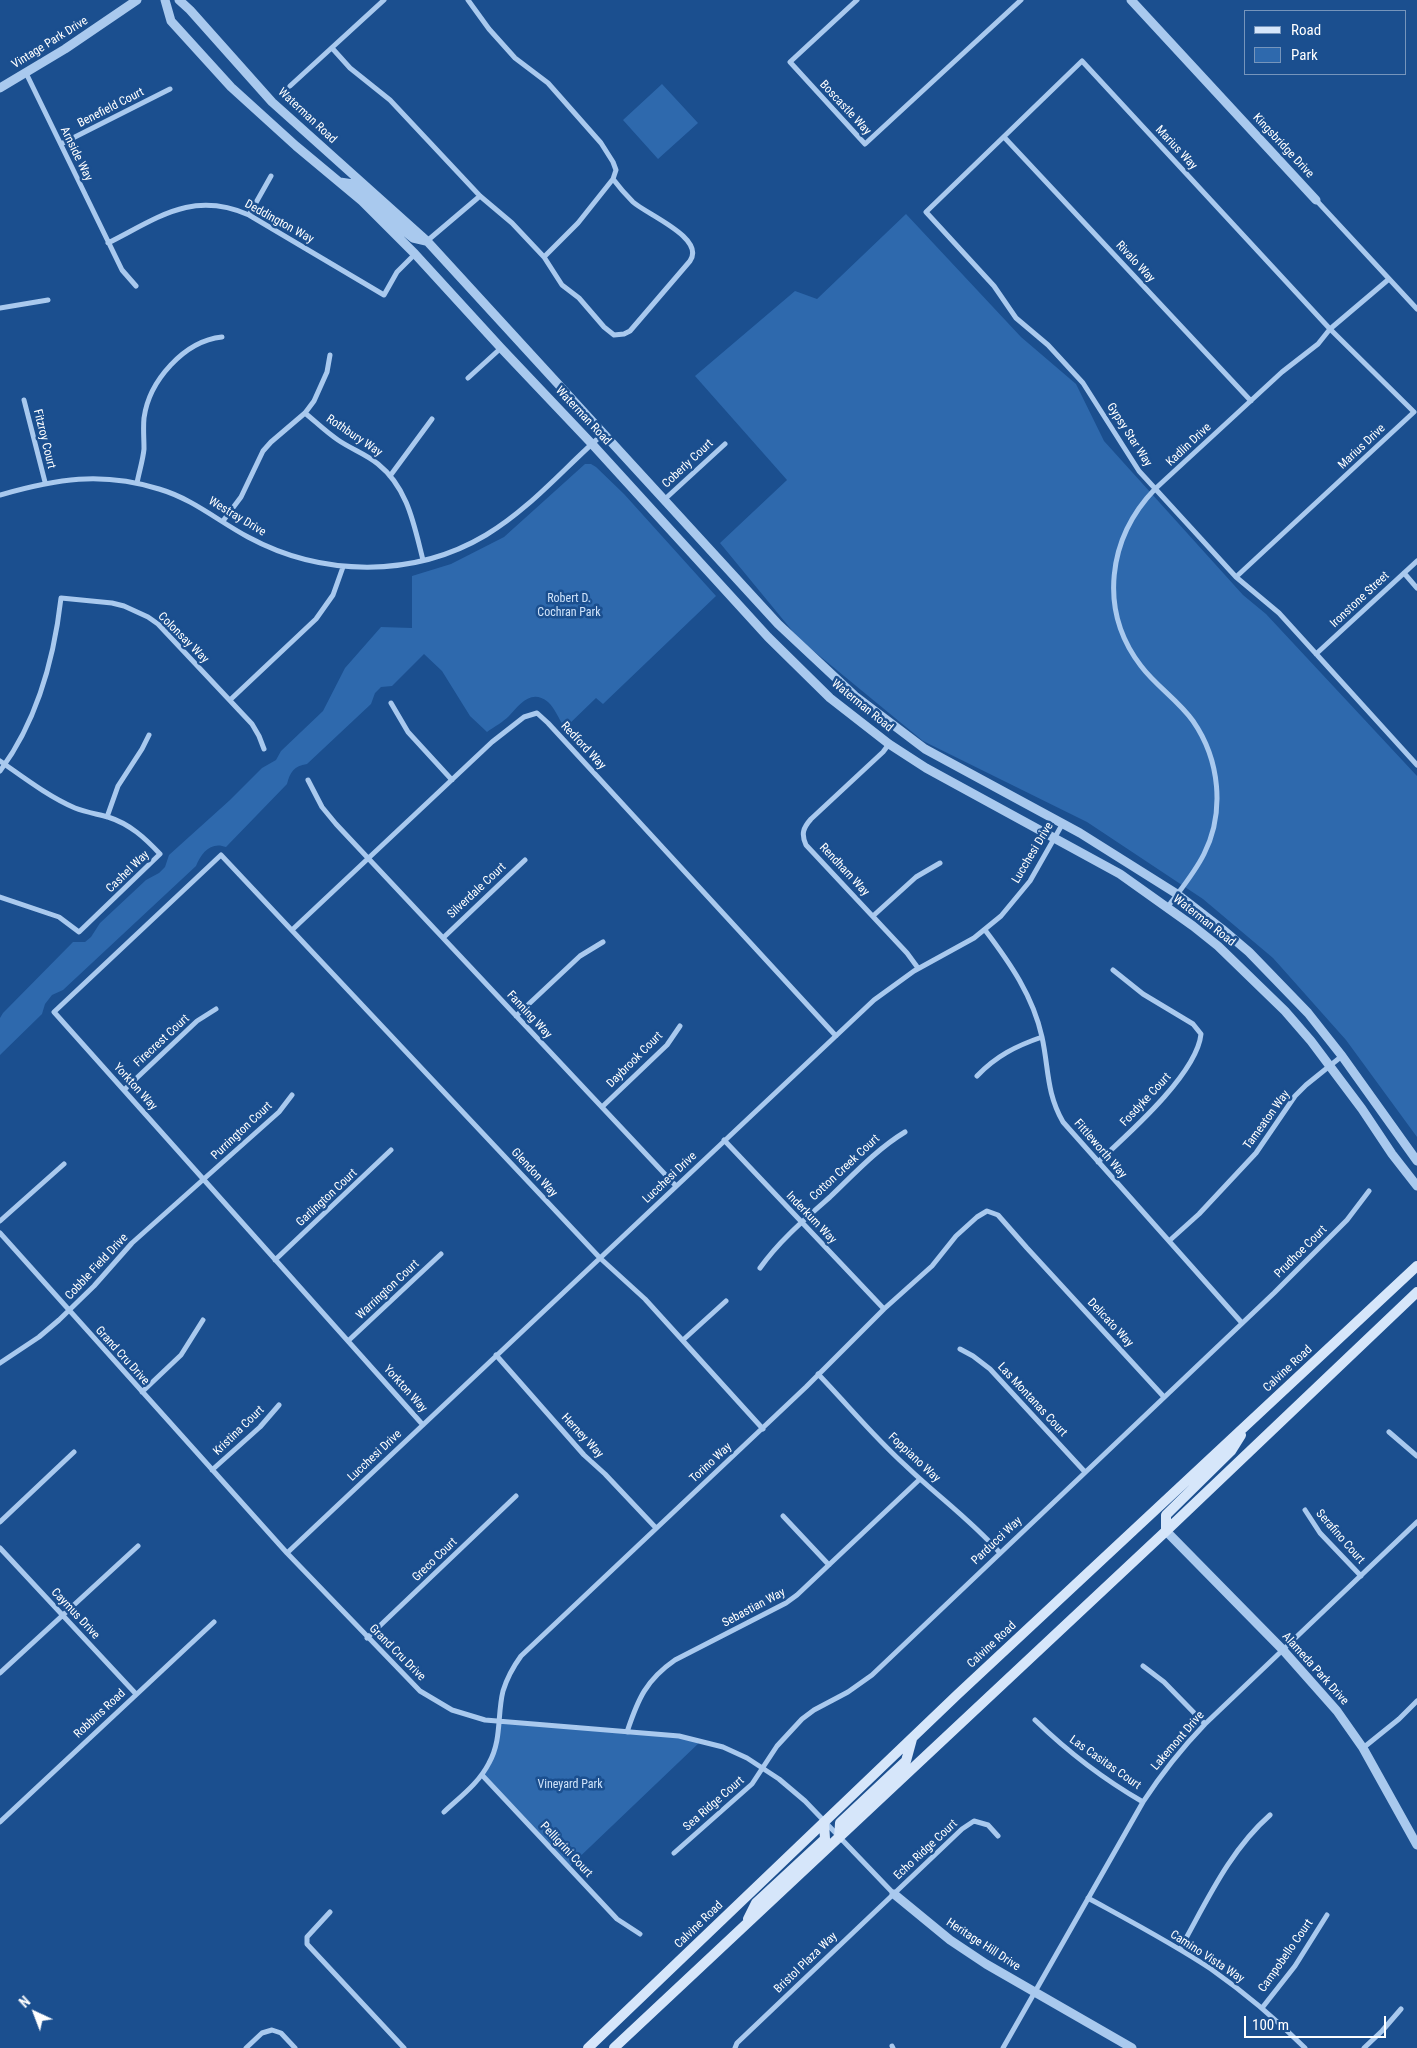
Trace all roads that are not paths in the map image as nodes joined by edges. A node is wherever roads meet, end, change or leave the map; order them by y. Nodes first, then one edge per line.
1 (137, 0) edge
2 (165, 0) edge
3 (179, 0) edge
4 (384, 0) edge
5 (468, 0) edge
6 (857, 0) edge
7 (1021, 0) edge
8 (1131, 0) edge
9 (332, 48) junction
10 (26, 73) junction
11 (290, 86) dead end
12 (0, 88) edge
13 (170, 89) dead end
14 (1004, 136) junction
15 (61, 144) junction
16 (271, 176) dead end
17 (613, 179) junction
18 (337, 182) junction
19 (480, 196) junction
20 (1316, 200) joint
21 (249, 215) junction
22 (427, 242) junction
23 (108, 243) junction
24 (415, 254) junction
25 (544, 257) junction
26 (1389, 279) junction
27 (136, 286) dead end
28 (48, 300) dead end
29 (0, 308) edge
30 (1417, 309) edge
31 (1330, 329) junction
32 (222, 337) dead end
33 (501, 348) junction
34 (330, 355) dead end
35 (468, 378) dead end
36 (24, 400) dead end
37 (1251, 402) junction
38 (305, 413) junction
39 (432, 419) dead end
40 (603, 434) junction
41 (592, 444) junction
42 (725, 444) dead end
43 (390, 476) junction
44 (45, 482) junction
45 (137, 483) junction
46 (1156, 489) junction
47 (0, 495) edge
48 (665, 500) junction
49 (223, 522) junction
50 (423, 560) junction
51 (1417, 561) edge
52 (342, 566) junction
53 (1404, 573) junction
54 (1236, 577) junction
55 (1417, 588) edge
56 (1316, 654) junction
57 (230, 700) junction
58 (391, 703) dead end
59 (149, 735) dead end
60 (889, 744) junction
61 (264, 749) dead end
62 (2, 763) edge
63 (1417, 765) edge
64 (0, 771) edge
65 (308, 780) dead end
66 (452, 780) junction
67 (107, 817) junction
68 (1062, 823) junction
69 (1054, 838) junction
70 (368, 858) junction
71 (525, 860) dead end
72 (940, 863) dead end
73 (1177, 894) junction
74 (0, 897) edge
75 (1167, 908) junction
76 (873, 916) junction
77 (292, 930) junction
78 (985, 930) junction
79 (443, 938) junction
80 (604, 942) dead end
81 (918, 968) junction
82 (1113, 970) dead end
83 (216, 1009) dead end
84 (516, 1016) junction
85 (680, 1026) dead end
86 (836, 1036) junction
87 (1042, 1037) junction
88 (1342, 1056) junction
89 (1330, 1066) junction
90 (977, 1076) dead end
91 (124, 1090) junction
92 (292, 1095) dead end
93 (602, 1107) junction
94 (905, 1132) dead end
95 (724, 1140) junction
96 (392, 1150) dead end
97 (1417, 1161) edge
98 (1098, 1162) junction
99 (64, 1164) dead end
100 (204, 1179) junction
101 (676, 1186) junction
102 (1417, 1186) edge
103 (1369, 1191) dead end
104 (0, 1221) edge
105 (802, 1223) junction
106 (0, 1233) edge
107 (1168, 1241) junction
108 (441, 1254) dead end
109 (600, 1258) junction
110 (275, 1260) junction
111 (1040, 1262) joint
112 (1417, 1266) edge
113 (760, 1268) dead end
114 (1417, 1292) edge
115 (726, 1302) dead end
116 (884, 1309) junction
117 (68, 1311) junction
118 (203, 1320) dead end
119 (1242, 1323) junction
120 (683, 1340) junction
121 (348, 1341) junction
122 (960, 1349) dead end
123 (496, 1355) junction
124 (0, 1363) edge
125 (818, 1374) junction
126 (142, 1392) junction
127 (1164, 1397) junction
128 (279, 1405) dead end
129 (1247, 1424) junction
130 (423, 1425) junction
131 (763, 1428) junction
132 (1389, 1432) dead end
133 (74, 1452) dead end
134 (1417, 1456) edge
135 (212, 1470) junction
136 (1085, 1472) junction
137 (920, 1479) junction
138 (516, 1496) dead end
139 (1305, 1510) dead end
140 (783, 1516) dead end
141 (0, 1522) edge
142 (1417, 1522) edge
143 (656, 1528) junction
144 (1166, 1531) junction
145 (138, 1546) dead end
146 (0, 1548) edge
147 (287, 1553) junction
148 (1000, 1553) junction
149 (829, 1565) junction
150 (1361, 1576) junction
151 (63, 1616) junction
152 (214, 1622) dead end
153 (367, 1638) junction
154 (1283, 1650) junction
155 (1142, 1666) dead end
156 (0, 1673) edge
157 (136, 1694) junction
158 (1417, 1701) edge
159 (1035, 1720) dead end
160 (500, 1722) junction
161 (1205, 1724) junction
162 (627, 1732) junction
163 (912, 1738) junction
164 (1363, 1748) junction
165 (764, 1768) junction
166 (482, 1775) junction
167 (1143, 1802) junction
168 (444, 1812) dead end
169 (1270, 1815) dead end
170 (0, 1822) edge
171 (824, 1822) junction
172 (998, 1836) dead end
173 (839, 1838) junction
174 (1416, 1841) edge
175 (674, 1853) dead end
176 (894, 1894) junction
177 (1088, 1898) junction
178 (330, 1912) dead end
179 (1327, 1915) dead end
180 (744, 1926) junction
181 (640, 1934) dead end
182 (1180, 1949) junction
183 (1035, 1992) junction
184 (1262, 2008) junction
185 (1401, 2008) dead end
186 (1129, 2047) edge
187 (246, 2048) edge
188 (295, 2048) edge
189 (404, 2048) edge
190 (588, 2048) edge
191 (614, 2048) edge
192 (735, 2048) edge
193 (1003, 2048) edge
194 (1305, 2048) edge
195 (1364, 2048) edge

1 - 10 street, Vintage Park Drive
2 - 18 street, Waterman Road
3 - 22 street, Waterman Road
4 - 9 street
5 - 17 street
6 - 7 street, Boscastle Way
8 - 20 street, Kingsbridge Drive
9 - 11 street
9 - 19 street
10 - 12 street, Vintage Park Drive
10 - 15 street, Arnside Way
13 - 15 street, Benefield Court
14 - 31 street, Marius Way
14 - 37 street, Rivalo Way
14 - 46 street, Gypsy Star Way
15 - 23 street, Arnside Way
16 - 21 street
17 - 25 street
17 - 25 street
18 - 22 street, Waterman Road
18 - 24 street, Waterman Road
19 - 22 street
19 - 25 street
20 - 26 street, Kingsbridge Drive
21 - 23 street, Deddington Way
21 - 24 street, Deddington Way
22 - 40 street, Waterman Road
23 - 27 street, Arnside Way
24 - 33 street, Waterman Road
26 - 30 street, Kingsbridge Drive
26 - 31 street, Kadlin Drive
28 - 29 street
31 - 37 street, Kadlin Drive
31 - 54 street, Marius Drive
32 - 45 street
33 - 35 street
33 - 41 street, Waterman Road
34 - 38 street
36 - 44 street, Fitzroy Court
37 - 46 street, Kadlin Drive
38 - 43 street, Rothbury Way
38 - 49 street
39 - 43 street
40 - 41 street, Westray Drive
40 - 48 street, Waterman Road
41 - 50 street, Westray Drive
41 - 60 street, Waterman Road
42 - 48 street, Coberly Court
43 - 50 street, Rothbury Way
44 - 45 street, Westray Drive
44 - 47 street, Westray Drive
45 - 49 street, Westray Drive
46 - 54 street, Gypsy Star Way
46 - 73 street, Kadlin Drive
48 - 68 street, Waterman Road
49 - 52 street, Westray Drive
50 - 52 street, Westray Drive
51 - 53 street, Ironstone Street
52 - 57 street
53 - 55 street
53 - 56 street, Ironstone Street
54 - 56 street, Gypsy Star Way
56 - 63 street, Gypsy Star Way
57 - 61 street
57 - 62 street, Colonsay Way
58 - 66 street
59 - 67 street
60 - 69 street, Waterman Road
60 - 76 street, Rendham Way
62 - 64 street, Colonsay Way
62 - 67 street, Cashel Way
65 - 70 street, Fanning Way
66 - 70 street, Redford Way
66 - 86 street, Redford Way
67 - 74 street, Cashel Way
68 - 69 street, Lucchesi Drive
68 - 73 street, Waterman Road
69 - 75 street, Waterman Road
69 - 78 street, Lucchesi Drive
70 - 77 street, Redford Way
70 - 79 street, Fanning Way
71 - 79 street, Silverdale Court
72 - 76 street
73 - 75 street, Kadlin Drive
73 - 88 street, Waterman Road
75 - 89 street, Waterman Road
76 - 81 street, Rendham Way
77 - 91 street, Yorkton Way
77 - 109 street, Glendon Way
78 - 81 street, Lucchesi Drive
78 - 87 street, Fittleworth Way
79 - 84 street, Fanning Way
80 - 84 street
81 - 86 street, Lucchesi Drive
82 - 98 street, Fosdyke Court
83 - 91 street, Firecrest Court
84 - 93 street, Fanning Way
85 - 93 street, Daybrook Court
86 - 95 street, Lucchesi Drive
87 - 90 street
87 - 98 street, Fittleworth Way
88 - 89 street, Tameaton Way
88 - 97 street, Waterman Road
89 - 102 street, Waterman Road
89 - 107 street, Tameaton Way
91 - 100 street, Yorkton Way
92 - 100 street, Purrington Court
93 - 101 street, Fanning Way
94 - 105 street, Cotton Creek Court
95 - 101 street, Lucchesi Drive
95 - 105 street, Inderkum Way
96 - 110 street, Garlington Court
98 - 107 street, Fittleworth Way
99 - 104 street
100 - 110 street, Yorkton Way
100 - 117 street, Cobble Field Drive
101 - 109 street, Lucchesi Drive
103 - 119 street, Prudhoe Court
105 - 113 street, Cotton Creek Court
105 - 116 street, Inderkum Way
106 - 117 street, Grand Cru Drive
107 - 119 street, Fittleworth Way
108 - 121 street, Warrington Court
109 - 120 street, Glendon Way
109 - 123 street, Lucchesi Drive
110 - 121 street, Yorkton Way
111 - 116 street, Torino Way
111 - 127 street, Delicato Way
112 - 129 main road, Calvine Road
114 - 144 main road
115 - 120 street
116 - 125 street, Torino Way
117 - 124 street, Cobble Field Drive
117 - 126 street, Grand Cru Drive
118 - 126 street
119 - 127 street, Parducci Way
120 - 131 street, Glendon Way
121 - 130 street, Yorkton Way
122 - 136 street, Las Montanas Court
123 - 130 street, Lucchesi Drive
123 - 143 street, Herney Way
125 - 131 street, Torino Way
125 - 137 street, Foppiano Way
126 - 135 street, Grand Cru Drive
127 - 136 street, Parducci Way
128 - 135 street, Kristina Court
129 - 144 main road
129 - 163 main road, Calvine Road
130 - 147 street, Lucchesi Drive
131 - 143 street, Torino Way
132 - 134 street
133 - 141 street
135 - 147 street, Grand Cru Drive
136 - 148 street, Parducci Way
137 - 148 street, Foppiano Way
137 - 149 street, Sebastian Way
138 - 153 street, Greco Court
139 - 150 street, Serafino Court
140 - 149 street
142 - 150 street, Lakemont Drive
143 - 160 street, Torino Way
144 - 154 street, Alameda Park Drive
144 - 173 main road
145 - 151 street
146 - 151 street, Caymus Drive
147 - 153 street, Grand Cru Drive
148 - 165 street, Parducci Way
149 - 162 street, Sebastian Way
150 - 154 street, Lakemont Drive
151 - 156 street
151 - 157 street, Caymus Drive
152 - 157 street, Robbins Road
153 - 160 street, Grand Cru Drive
154 - 161 street, Lakemont Drive
154 - 164 street, Alameda Park Drive
155 - 161 street
157 - 170 street, Robbins Road
158 - 164 street
159 - 167 street, Las Casitas Court
160 - 162 street, Grand Cru Drive
160 - 166 street, Torino Way
161 - 167 street, Lakemont Drive
162 - 165 street, Grand Cru Drive
163 - 171 main road, Calvine Road
163 - 173 main road
164 - 174 street, Alameda Park Drive
165 - 171 street, Grand Cru Drive
165 - 175 street, Sea Ridge Court
166 - 168 street, Torino Way
166 - 181 street, Pelligrini Court
167 - 177 street, Lakemont Drive
169 - 182 street
171 - 173 street, Grand Cru Drive
171 - 180 main road
171 - 190 main road, Calvine Road
172 - 176 street, Echo Ridge Court
173 - 176 street, Heritage Hill Drive
173 - 180 main road
176 - 183 street, Heritage Hill Drive
176 - 192 street, Bristol Plaza Way
177 - 182 street, Camino Vista Way
177 - 183 street, Lakemont Drive
178 - 189 street
179 - 184 street, Campobello Court
180 - 191 main road
182 - 184 street, Camino Vista Way
183 - 186 street, Heritage Hill Drive
183 - 193 street, Lakemont Drive
184 - 194 street, Camino Vista Way
185 - 195 street
187 - 188 street

